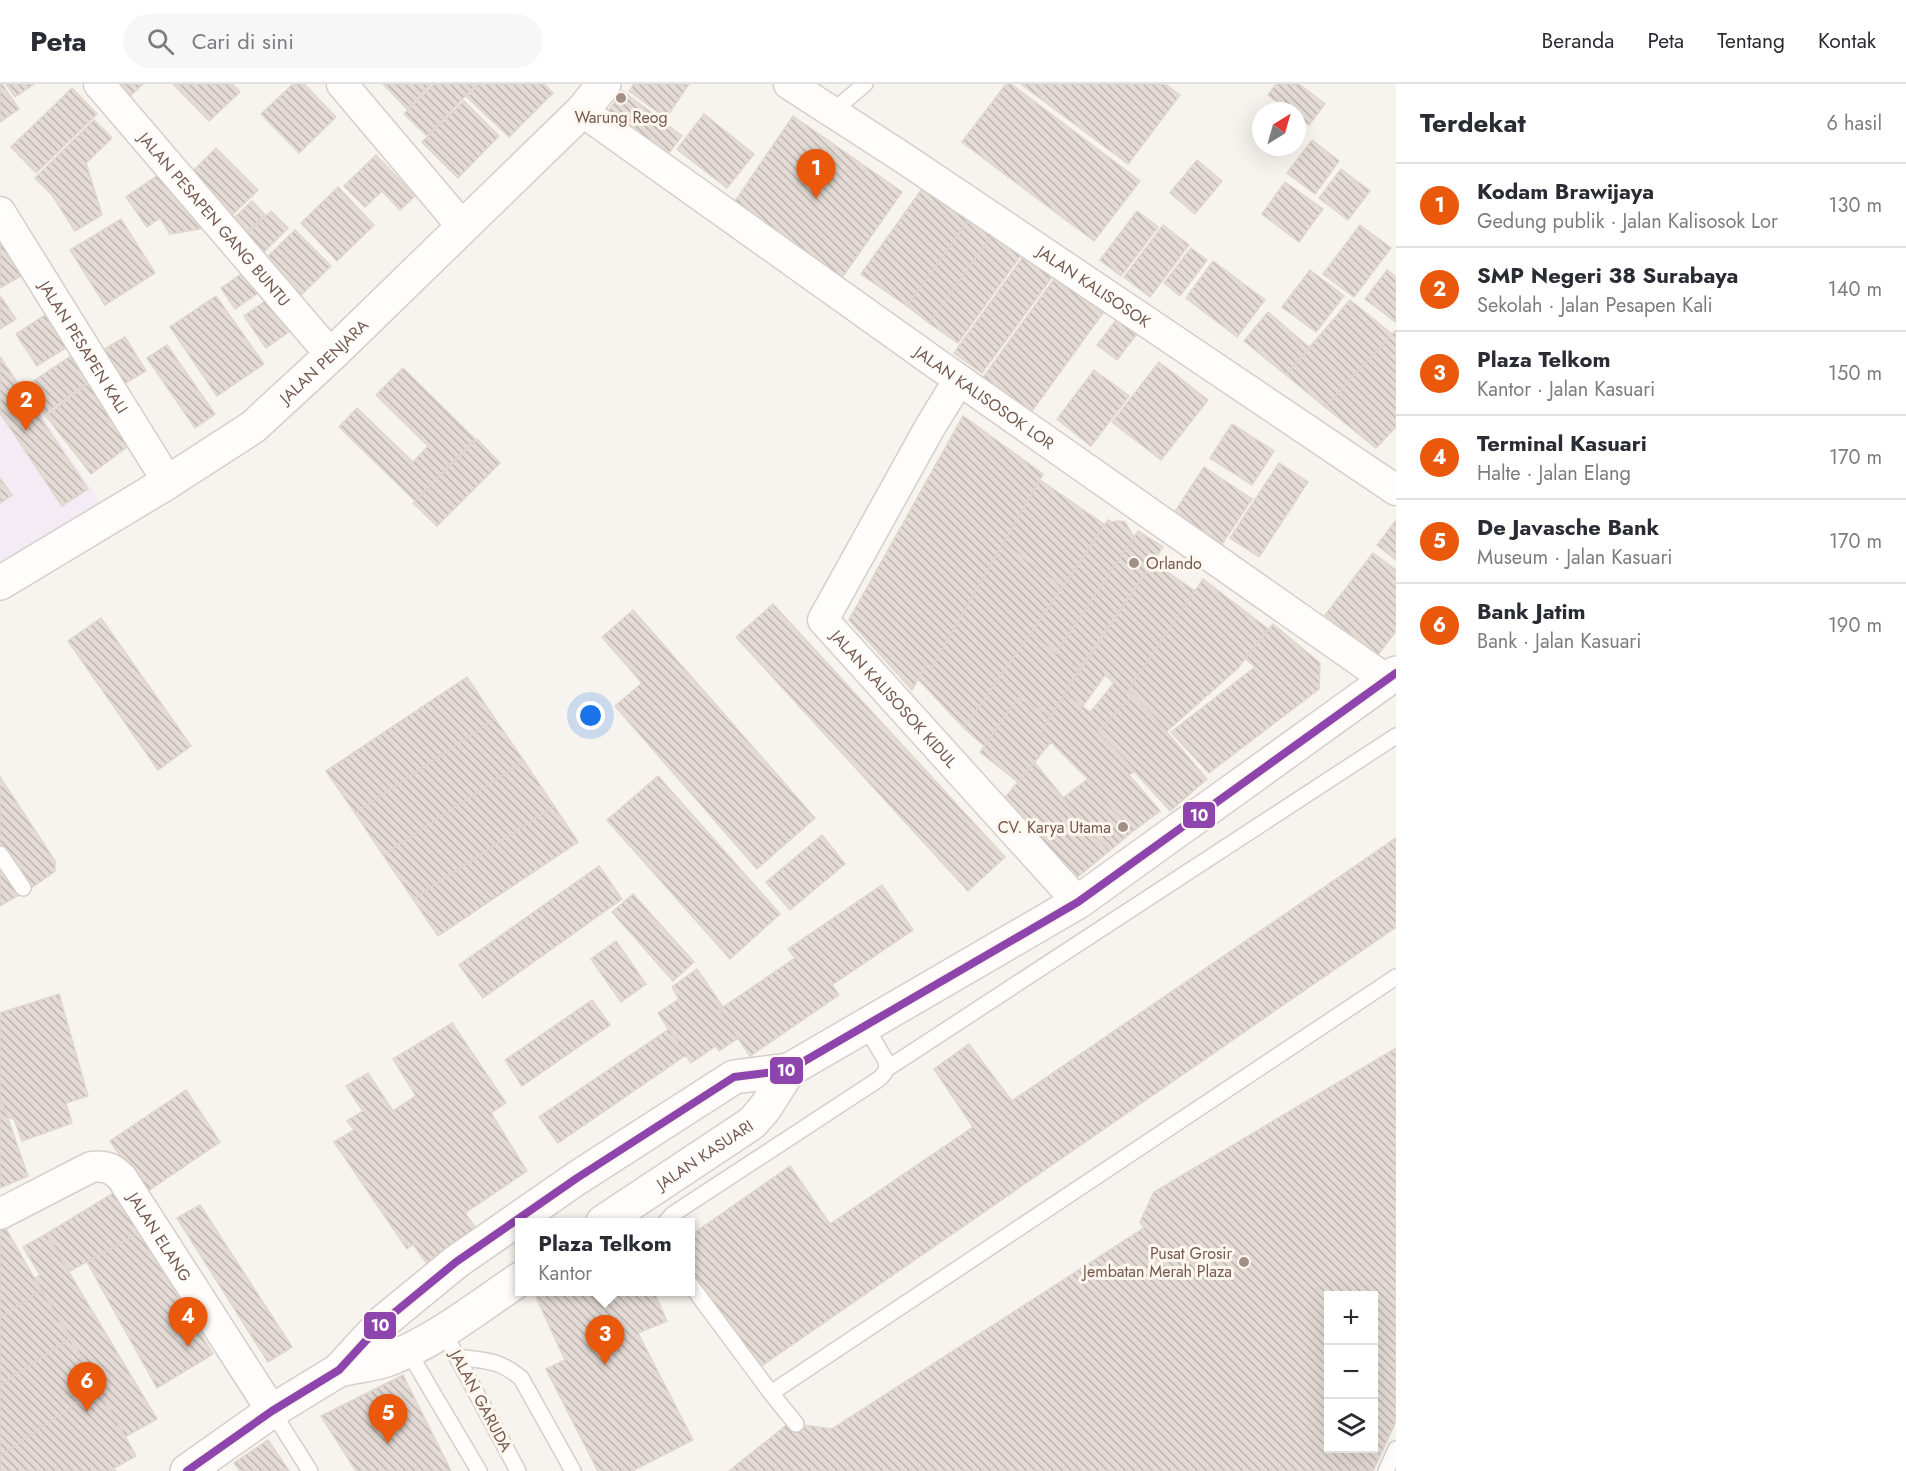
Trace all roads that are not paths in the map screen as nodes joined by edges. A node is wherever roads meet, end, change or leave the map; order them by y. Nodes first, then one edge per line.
1 (99, 84) edge
2 (342, 84) edge
3 (604, 84) edge
4 (789, 84) edge
5 (866, 84) edge
6 (582, 111) junction
7 (832, 112) junction
8 (0, 212) edge
9 (462, 226) junction
10 (331, 355) junction
11 (958, 380) junction
12 (168, 482) junction
13 (1396, 490) edge
14 (0, 583) edge
15 (1391, 677) edge
16 (1396, 736) edge
17 (0, 854) edge
18 (22, 888) dead end
19 (1078, 902) junction
20 (1396, 977) edge
21 (866, 1027) junction
22 (888, 1068) junction
23 (789, 1070) junction
24 (0, 1214) edge
25 (519, 1218) edge
26 (609, 1218) edge
27 (670, 1218) edge
28 (515, 1221) edge
29 (515, 1283) edge
30 (695, 1291) edge
31 (450, 1344) junction
32 (408, 1351) junction
33 (339, 1370) junction
34 (771, 1393) junction
35 (272, 1411) junction
36 (796, 1424) dead end
37 (1396, 1449) edge
38 (188, 1471) edge
39 (310, 1471) edge
40 (479, 1471) edge
41 (518, 1471) edge
42 (573, 1471) edge
43 (1386, 1471) edge

1 - 10 street, JALAN PESAPEN GANG BUNTU
2 - 9 street
3 - 6 street, JALAN PENJARA
4 - 7 street, JALAN KALISOSOK
5 - 7 lane
6 - 9 street, JALAN PENJARA
6 - 11 street, JALAN KALISOSOK LOR
7 - 13 street, JALAN KALISOSOK
8 - 12 street, JALAN PESAPEN KALI
9 - 10 street, JALAN PENJARA
10 - 12 street, JALAN PENJARA
11 - 15 street, JALAN KALISOSOK LOR
11 - 19 street, JALAN KALISOSOK KIDUL
12 - 14 street, JALAN PENJARA
15 - 19 street, JALAN KASUARI
16 - 22 lane
17 - 18 lane
19 - 21 street, JALAN KASUARI
20 - 34 lane
21 - 22 lane
21 - 23 street, JALAN KASUARI
22 - 27 lane
23 - 25 street, JALAN KASUARI
23 - 26 street, JALAN KASUARI
24 - 35 street, JALAN ELANG
28 - 33 street, JALAN KASUARI
29 - 31 street, JALAN KASUARI
30 - 34 lane
31 - 32 street, JALAN KASUARI
31 - 41 lane, JALAN GARUDA
31 - 42 lane
32 - 33 street, JALAN KASUARI
32 - 40 lane
33 - 35 street, JALAN KASUARI
34 - 36 lane
35 - 38 street, JALAN KASUARI
35 - 39 lane
37 - 43 lane

